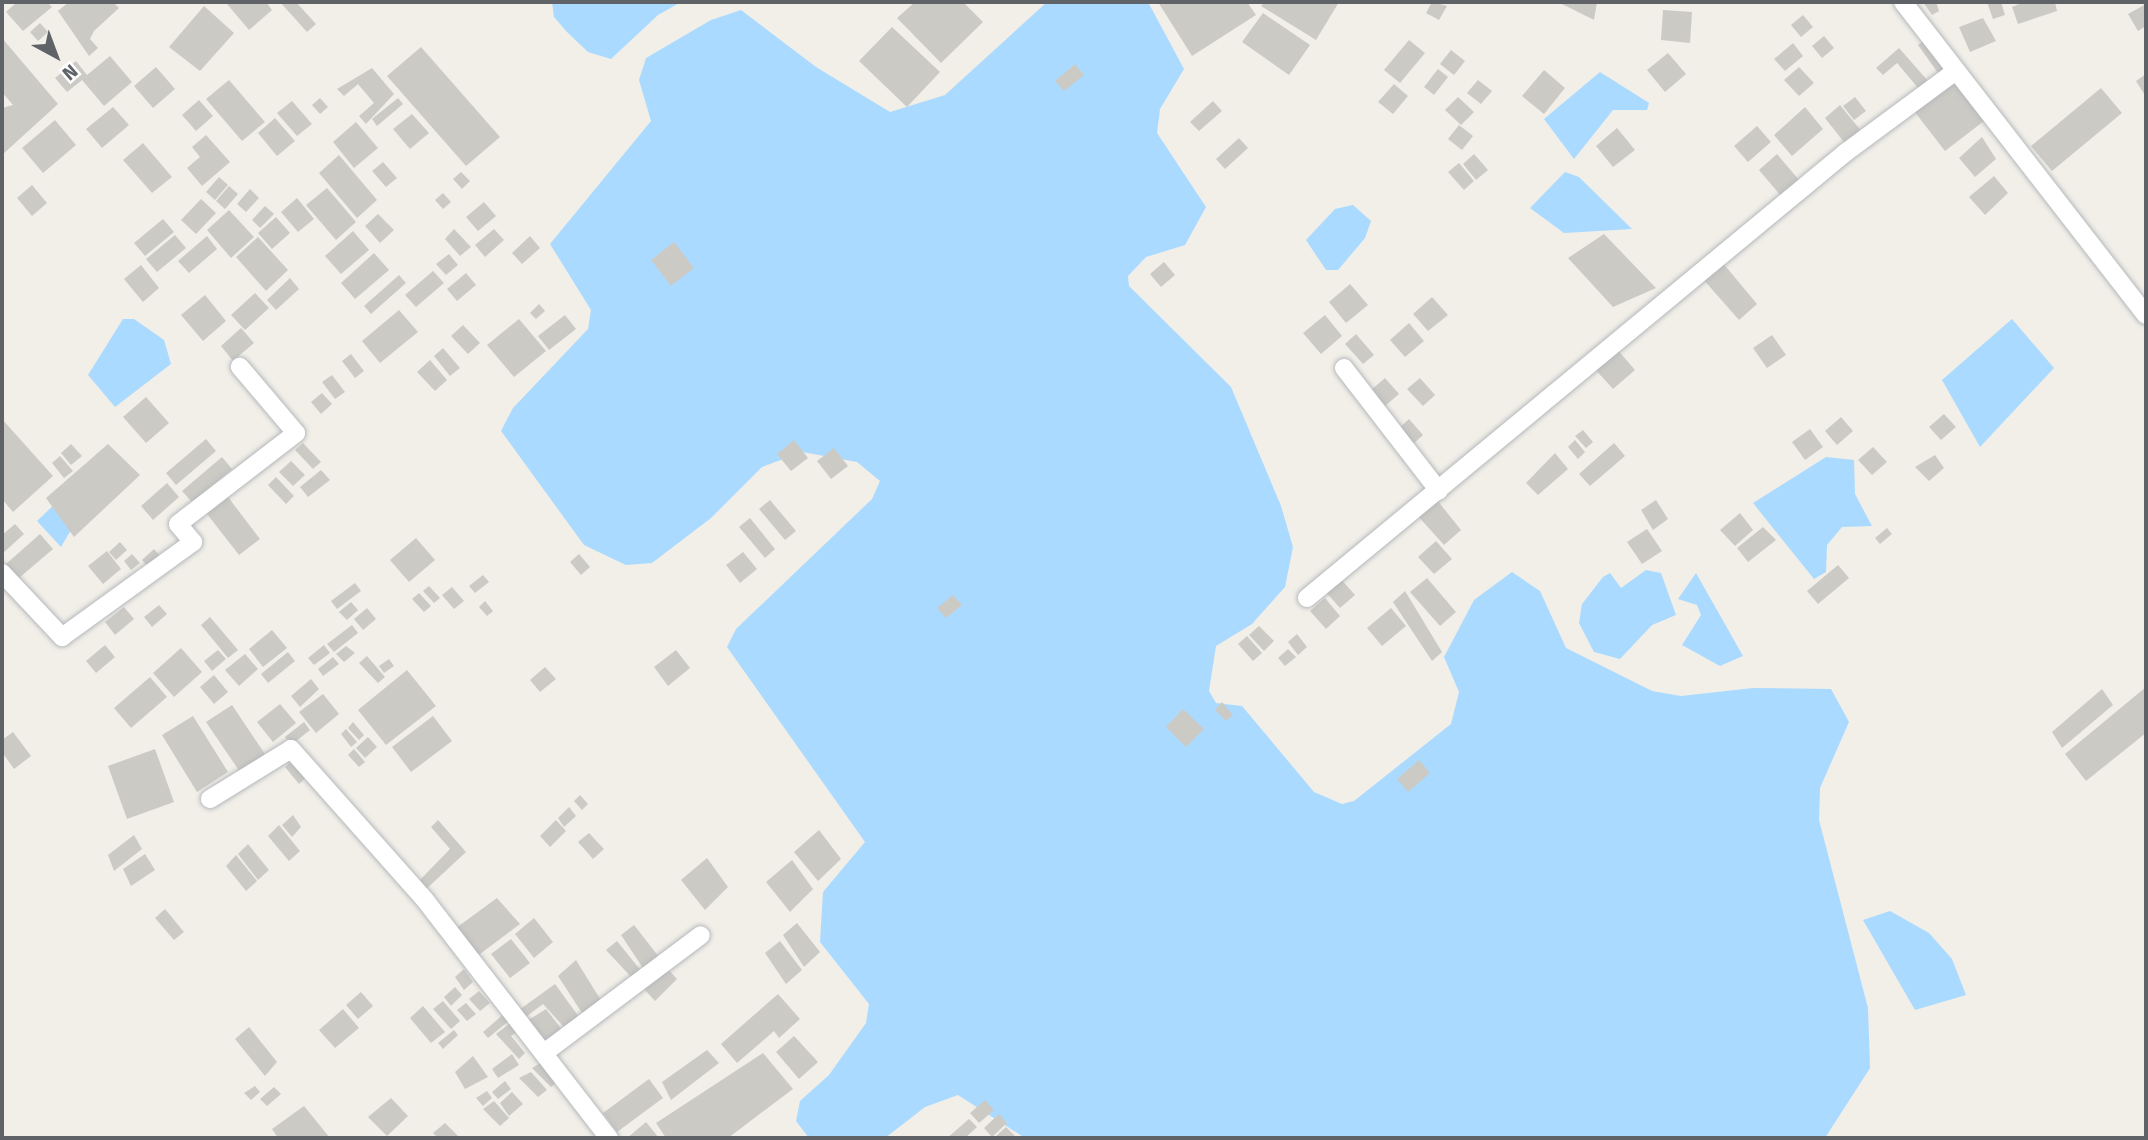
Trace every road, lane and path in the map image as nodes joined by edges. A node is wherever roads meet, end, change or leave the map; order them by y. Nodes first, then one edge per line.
1 (1903, 2) edge
2 (1956, 71) junction
3 (2146, 315) edge
4 (240, 367) dead end
5 (1345, 368) dead end
6 (1439, 491) junction
7 (2, 573) edge
8 (1307, 598) dead end
9 (210, 799) dead end
10 (701, 935) dead end
11 (544, 1053) junction
12 (609, 1138) edge

1 - 2 street
2 - 3 street
2 - 6 street
4 - 7 street
5 - 6 street
6 - 8 street
9 - 11 street
10 - 11 street
11 - 12 street

